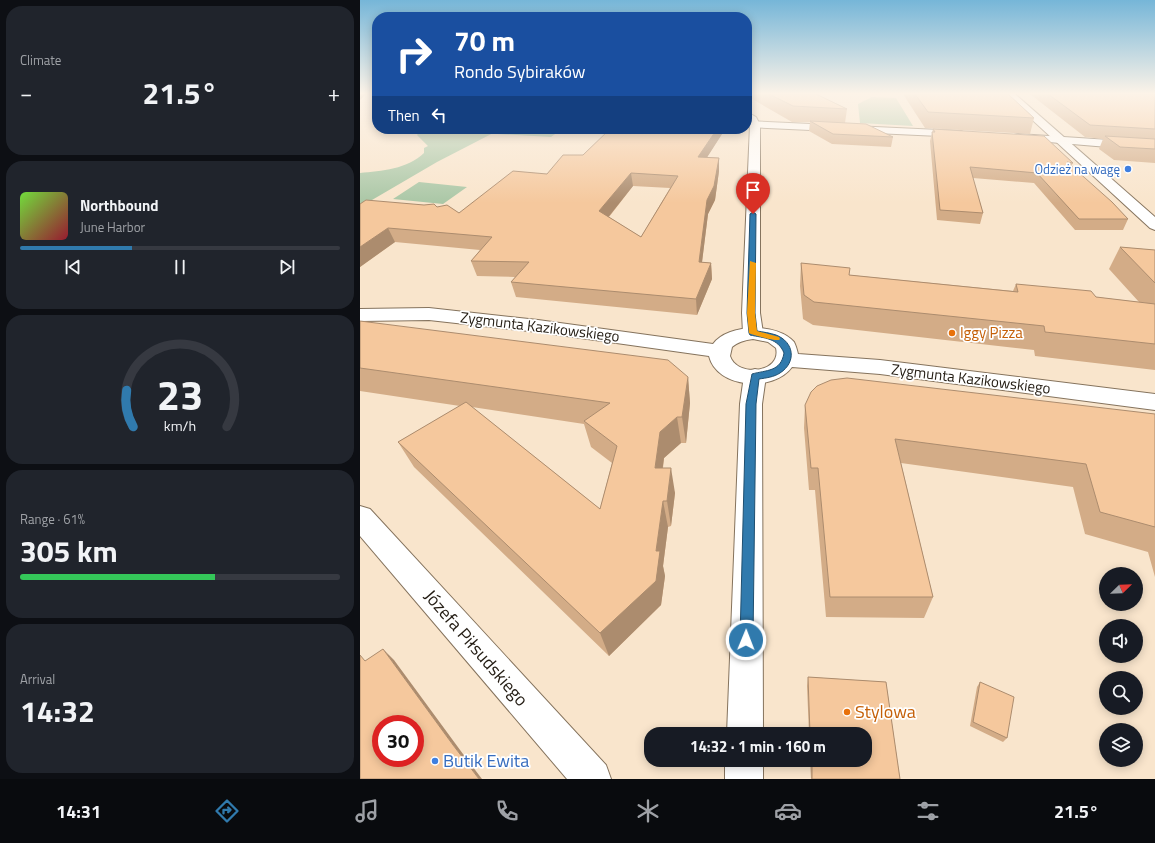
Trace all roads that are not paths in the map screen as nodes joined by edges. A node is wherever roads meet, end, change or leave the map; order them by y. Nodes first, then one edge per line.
1 (890, 130) edge
2 (1049, 130) edge
3 (750, 134) edge
4 (976, 135) edge
5 (1005, 137) edge
6 (1061, 141) junction
7 (1155, 147) edge
8 (1155, 225) edge
9 (360, 315) edge
10 (753, 333) junction
11 (720, 351) junction
12 (787, 360) junction
13 (755, 376) junction
14 (1155, 402) edge
15 (360, 517) edge
16 (745, 727) edge
17 (744, 767) edge
18 (592, 779) edge
19 (744, 779) edge

1 - 4 street
2 - 6 street
3 - 10 street
5 - 6 street
6 - 7 street
6 - 8 street
9 - 11 street, Zygmunta Kazikowskiego
10 - 11 street
10 - 12 street
11 - 13 street
12 - 13 street
12 - 14 street, Zygmunta Kazikowskiego
13 - 16 street
15 - 18 street, Józefa Piłsudskiego
17 - 19 street

